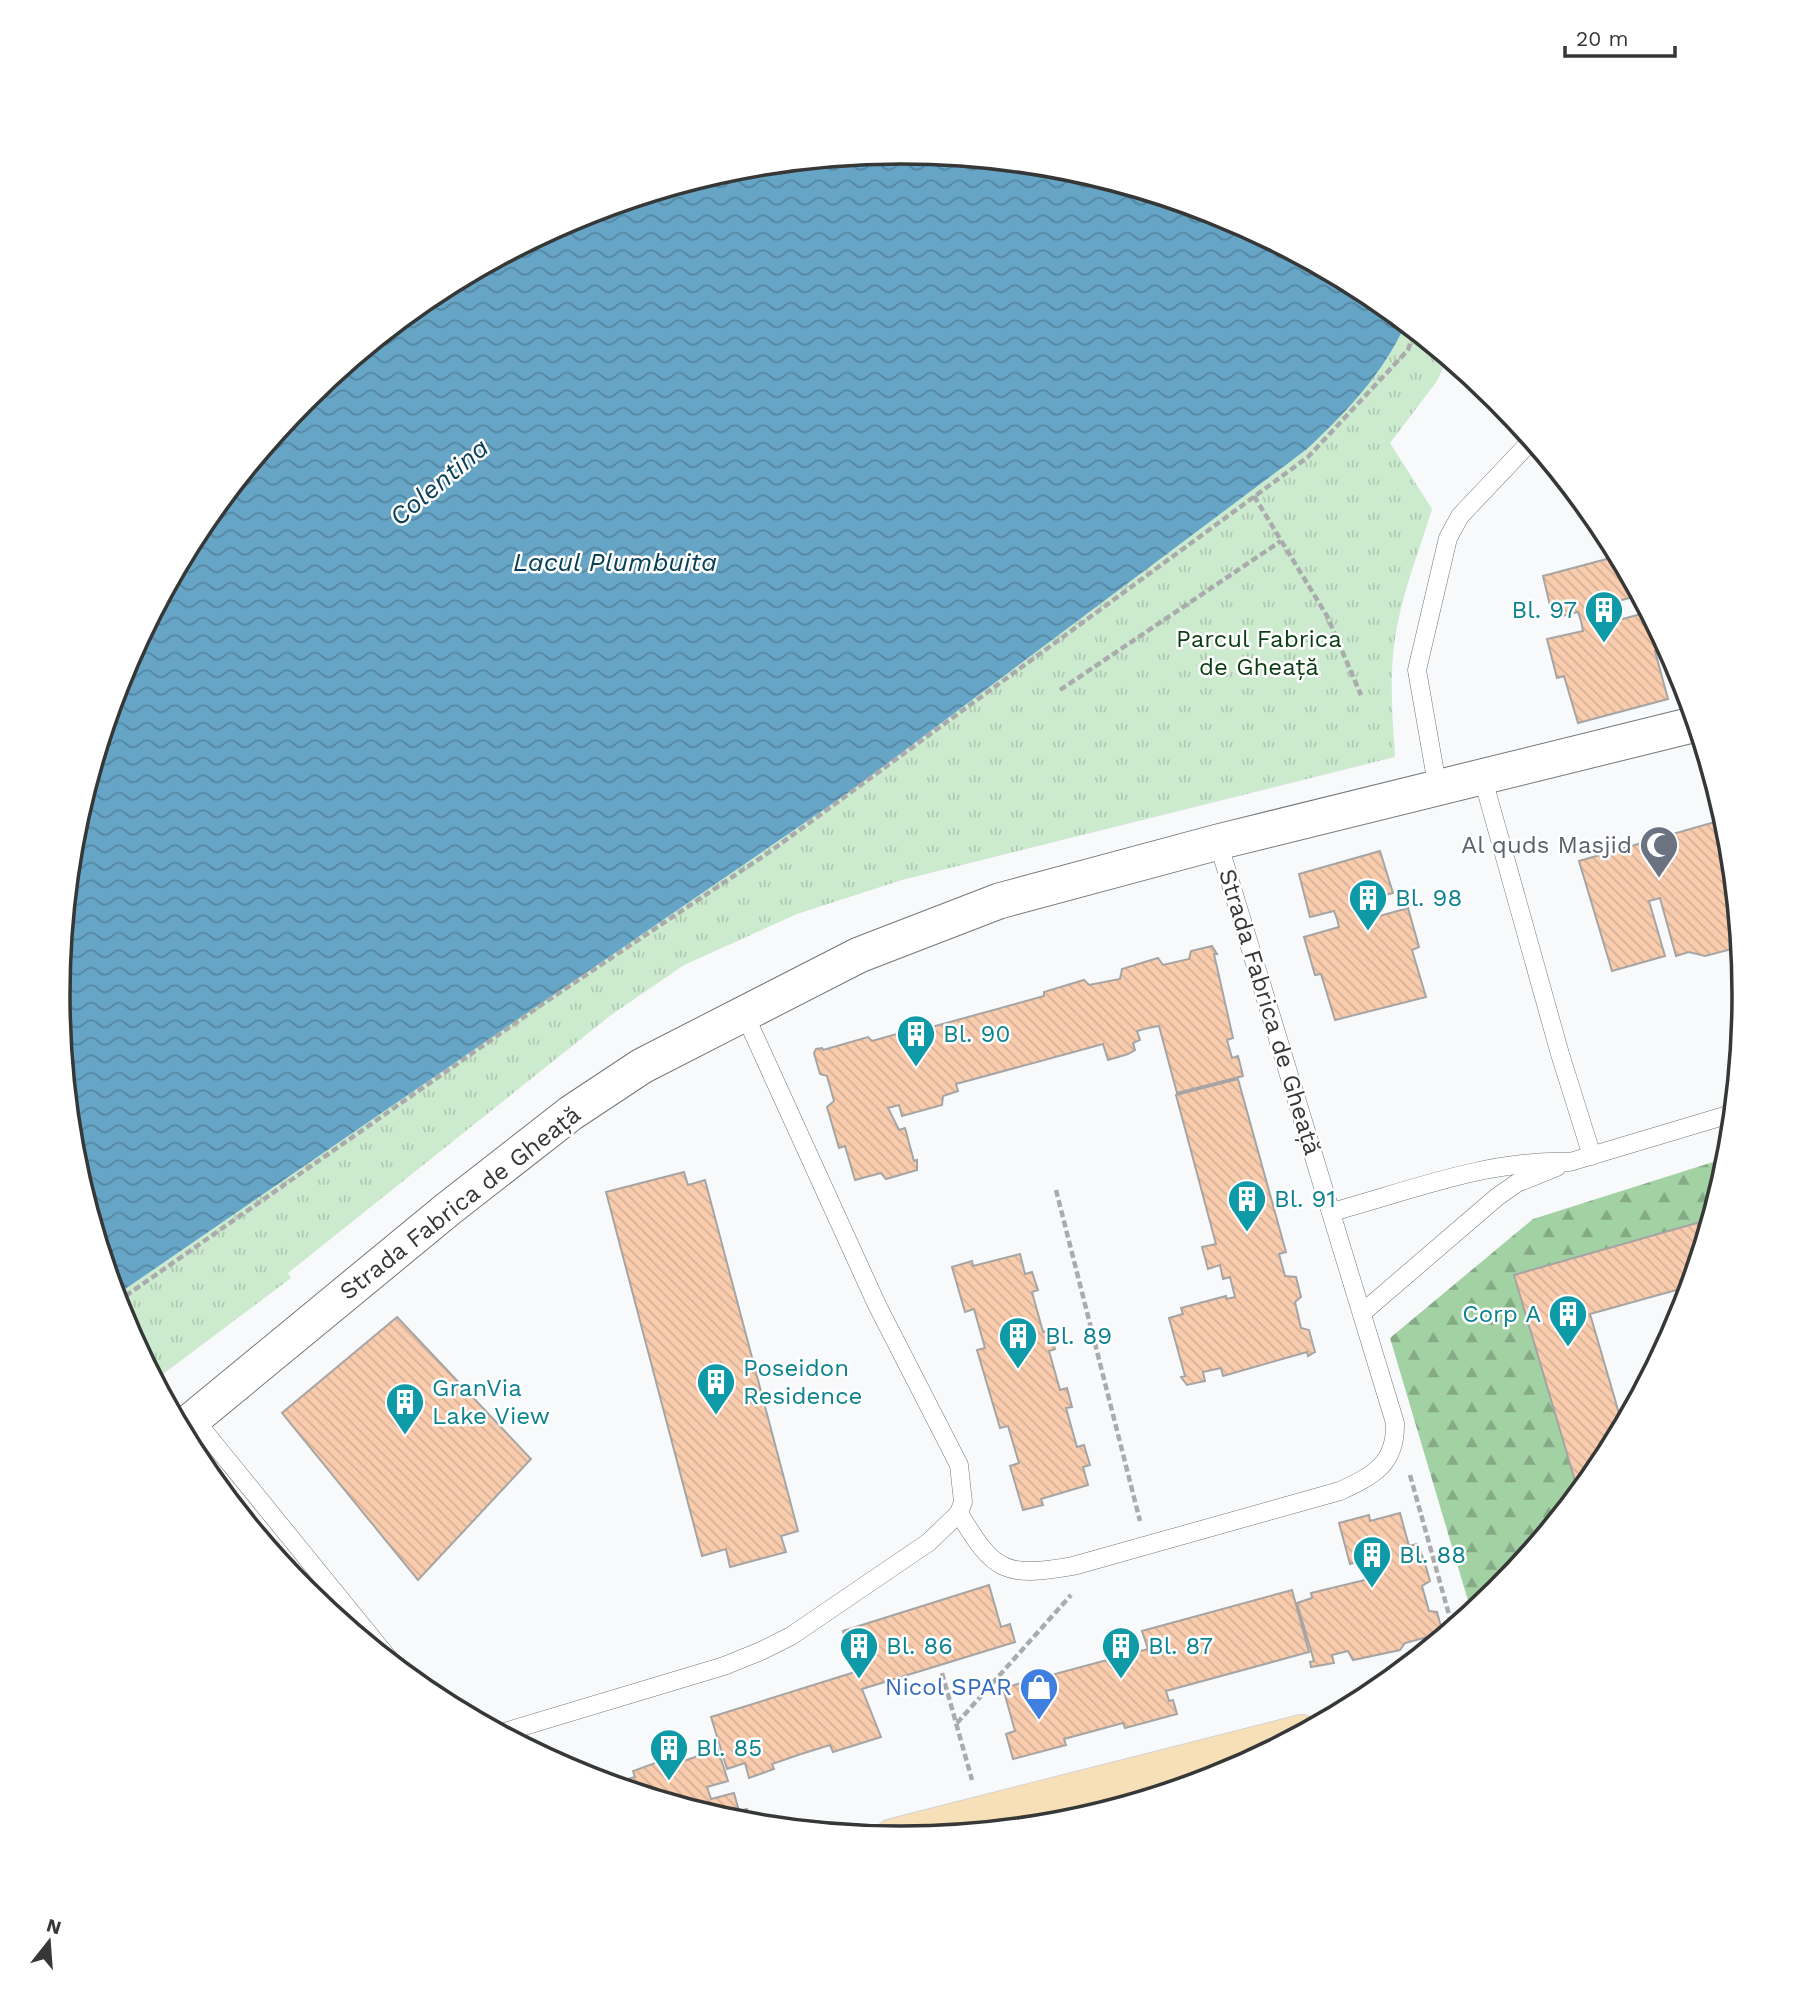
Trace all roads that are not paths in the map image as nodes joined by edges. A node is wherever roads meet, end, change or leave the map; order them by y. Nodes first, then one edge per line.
1 (1526, 446) edge
2 (1688, 726) edge
3 (1483, 779) junction
4 (1438, 790) junction
5 (1218, 842) junction
6 (744, 1013) junction
7 (1724, 1115) edge
8 (1592, 1156) junction
9 (1570, 1162) junction
10 (1332, 1212) junction
11 (1362, 1313) junction
12 (189, 1423) edge
13 (193, 1429) edge
14 (959, 1513) junction
15 (364, 1630) edge
16 (512, 1730) edge
17 (1263, 1744) edge
18 (942, 1826) edge

1 - 4 lane
2 - 3 street, Strada Fabrica de Gheață
3 - 4 street, Strada Fabrica de Gheață
3 - 8 lane
4 - 5 street, Strada Fabrica de Gheață
5 - 6 street, Strada Fabrica de Gheață
5 - 10 lane, Strada Fabrica de Gheață
6 - 12 street, Strada Fabrica de Gheață
6 - 14 lane
7 - 8 lane
8 - 9 lane
9 - 10 lane
9 - 11 lane
10 - 11 lane, Strada Fabrica de Gheață
11 - 14 lane, Strada Fabrica de Gheață
13 - 15 lane, Strada Fabrica de Gheață
14 - 16 lane
17 - 18 main road

